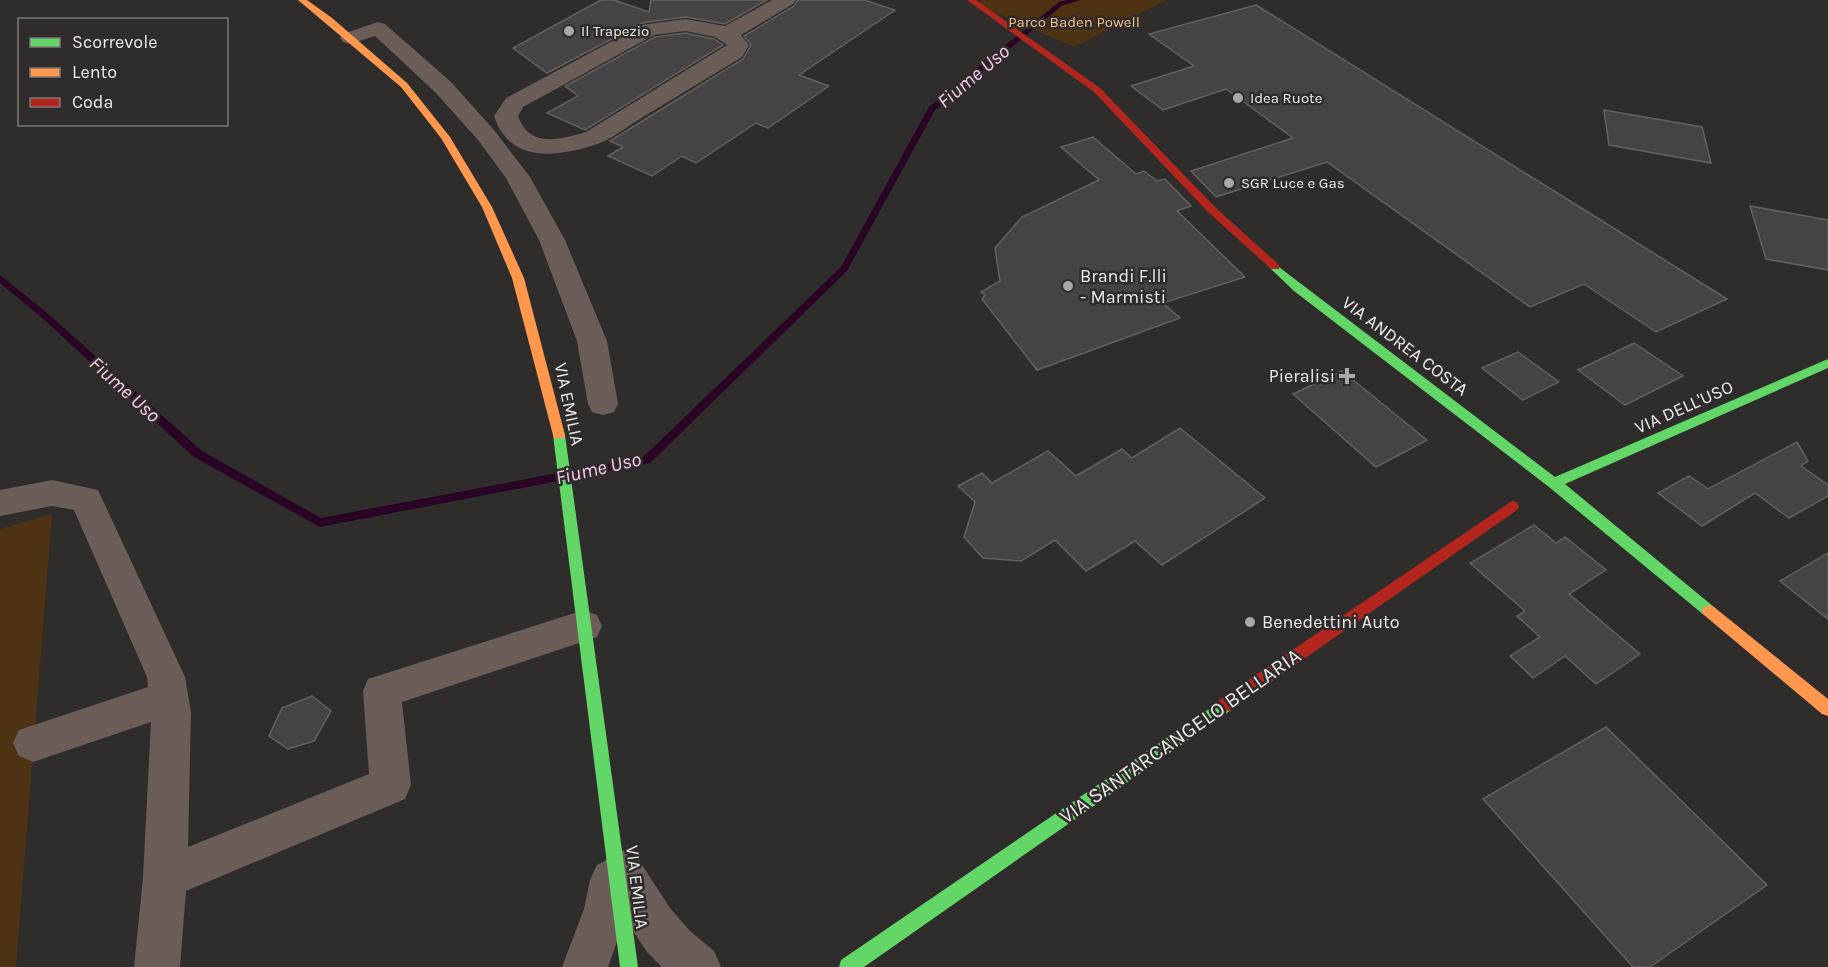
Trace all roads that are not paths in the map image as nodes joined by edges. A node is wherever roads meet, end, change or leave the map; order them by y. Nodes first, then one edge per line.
1 (302, 0) edge
2 (786, 0) edge
3 (971, 0) edge
4 (727, 34) junction
5 (350, 38) junction
6 (1828, 363) edge
7 (603, 404) dead end
8 (1554, 483) junction
9 (0, 503) edge
10 (1512, 506) dead end
11 (584, 626) junction
12 (170, 705) junction
13 (1828, 709) edge
14 (33, 744) dead end
15 (615, 860) junction
16 (165, 878) junction
17 (157, 967) edge
18 (585, 967) edge
19 (629, 967) edge
20 (698, 967) edge
21 (848, 967) edge

1 - 5 street, VIA EMILIA
2 - 4 street
3 - 8 street, VIA ANDREA COSTA
4 - 4 street
5 - 7 street
5 - 11 street, VIA EMILIA
6 - 8 street, VIA DELL'USO
8 - 13 street, VIA ANDREA COSTA
9 - 12 street
10 - 21 street, VIA SANTARCANGELO BELLARIA
11 - 15 street, VIA EMILIA
11 - 16 street
12 - 14 street
12 - 16 street
15 - 18 street
15 - 19 street, VIA EMILIA
15 - 20 street
16 - 17 street

